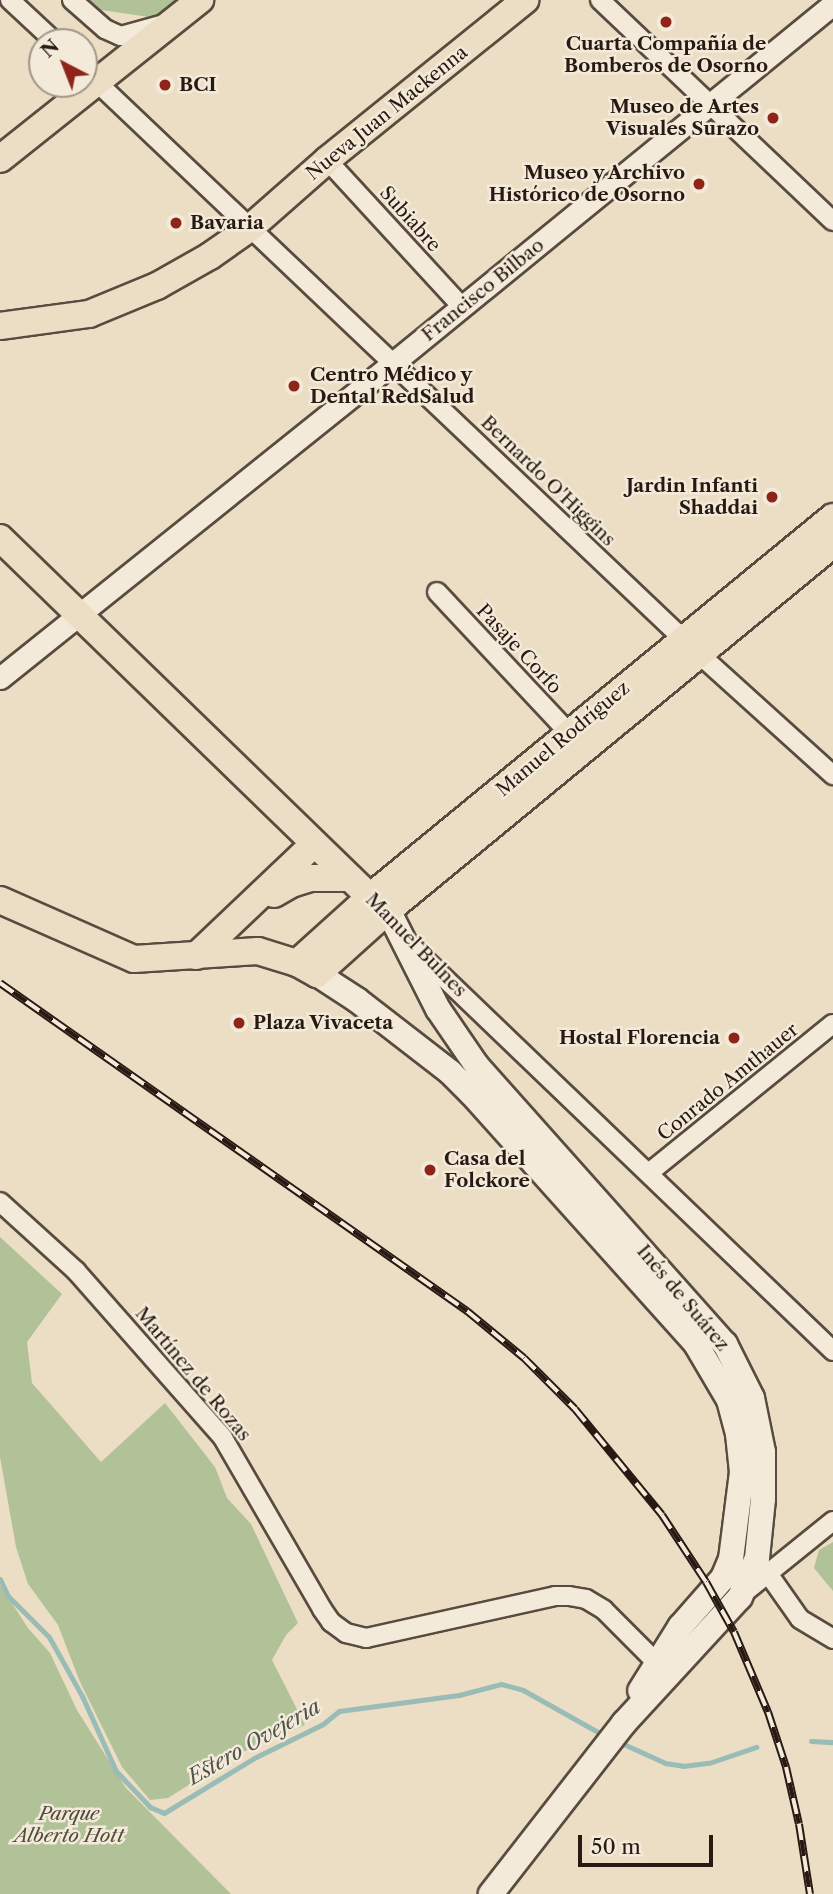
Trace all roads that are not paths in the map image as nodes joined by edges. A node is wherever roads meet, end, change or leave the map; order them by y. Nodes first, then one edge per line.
1 (10, 0) edge
2 (72, 0) edge
3 (200, 0) edge
4 (525, 0) edge
5 (600, 0) edge
6 (833, 4) edge
7 (171, 23) junction
8 (40, 28) edge
9 (98, 71) edge
10 (98, 83) edge
11 (67, 98) edge
12 (710, 104) junction
13 (0, 159) edge
14 (327, 160) junction
15 (833, 220) edge
16 (250, 228) junction
17 (462, 307) junction
18 (0, 326) edge
19 (393, 363) junction
20 (833, 517) edge
21 (0, 538) edge
22 (833, 544) edge
23 (437, 592) dead end
24 (80, 616) junction
25 (691, 646) junction
26 (0, 678) edge
27 (570, 734) junction
28 (833, 775) edge
29 (314, 844) junction
30 (350, 878) junction
31 (0, 900) edge
32 (378, 905) junction
33 (405, 940) junction
34 (258, 951) junction
35 (196, 956) junction
36 (307, 969) junction
37 (833, 1024) edge
38 (650, 1172) junction
39 (0, 1202) edge
40 (637, 1260) junction
41 (833, 1351) edge
42 (833, 1521) edge
43 (767, 1572) junction
44 (740, 1597) junction
45 (833, 1639) edge
46 (657, 1663) junction
47 (624, 1723) junction
48 (491, 1894) edge

1 - 8 street
2 - 7 street
3 - 7 main road
4 - 14 main road, Nueva Juan Mackenna
5 - 12 street
6 - 12 street, Francisco Bilbao
7 - 9 main road
10 - 16 street, Bernardo O'Higgins
11 - 13 main road
12 - 15 street
12 - 17 street, Francisco Bilbao
14 - 16 main road, Nueva Juan Mackenna
14 - 17 street, Subiabre
16 - 18 main road, Nueva Juan Mackenna
16 - 19 street, Bernardo O'Higgins
17 - 19 street, Francisco Bilbao
19 - 24 street, Francisco Bilbao
19 - 25 street, Bernardo O'Higgins
20 - 25 main road, Manuel Rodríguez
21 - 24 main road, Manuel Bulnes
22 - 25 main road, Manuel Rodríguez
23 - 27 street, Pasaje Corfo
24 - 26 street, Francisco Bilbao
24 - 29 main road, Manuel Bulnes
25 - 27 main road, Manuel Rodríguez
25 - 28 street, Bernardo O'Higgins
25 - 32 main road, Manuel Rodríguez
27 - 32 main road, Manuel Rodríguez
29 - 30 main road, Manuel Bulnes
29 - 35 main road
30 - 32 main road, Manuel Bulnes
30 - 34 main road
31 - 35 main road
32 - 33 main road, Manuel Bulnes
32 - 36 main road, Manuel Rodríguez
33 - 38 street, Manuel Bulnes
33 - 40 main road, Inés de Suárez
34 - 35 main road
34 - 36 main road
36 - 40 main road, Inés de Suárez
37 - 38 street, Conrado Amthauer
38 - 41 street, Manuel Bulnes
39 - 46 street, Martínez de Rozas
40 - 44 main road, Inés de Suárez
40 - 46 main road, Inés de Suárez
42 - 43 street
43 - 44 street
43 - 45 street
44 - 47 main road, Inés de Suárez
46 - 47 main road, Inés de Suárez
47 - 48 main road, Inés de Suárez

